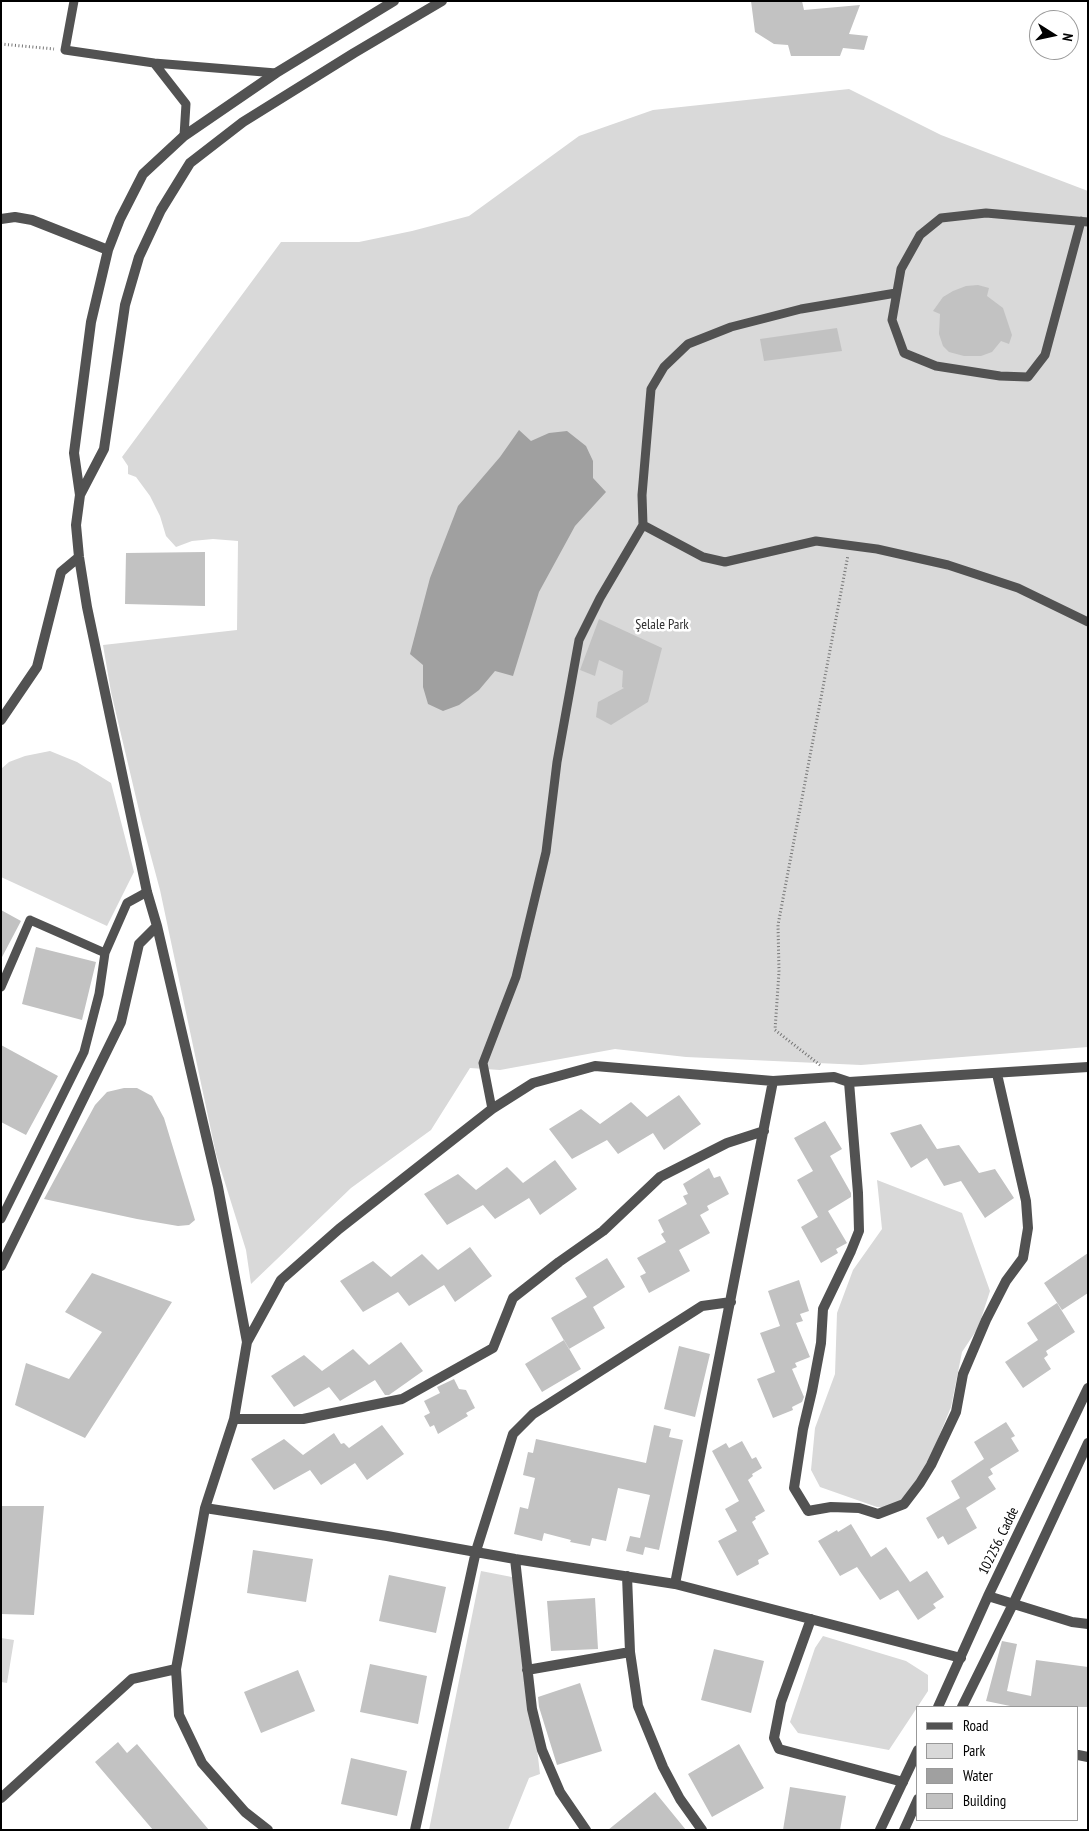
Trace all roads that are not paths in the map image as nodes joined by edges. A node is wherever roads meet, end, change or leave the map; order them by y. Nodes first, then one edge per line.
1 (74, 1) edge
2 (394, 1) edge
3 (442, 1) edge
4 (154, 63) junction
5 (276, 74) junction
6 (184, 136) junction
7 (1, 219) edge
8 (1085, 221) edge
9 (108, 250) junction
10 (896, 293) junction
11 (80, 495) junction
12 (643, 525) junction
13 (79, 557) junction
14 (1088, 622) edge
15 (1, 720) edge
16 (147, 892) junction
17 (157, 926) junction
18 (105, 953) junction
19 (1, 987) edge
20 (1088, 1067) edge
21 (997, 1074) junction
22 (773, 1081) junction
23 (849, 1082) junction
24 (492, 1109) junction
25 (764, 1131) junction
26 (1, 1219) edge
27 (1, 1266) edge
28 (731, 1302) junction
29 (246, 1342) junction
30 (1088, 1388) edge
31 (234, 1419) junction
32 (1088, 1443) edge
33 (205, 1508) junction
34 (476, 1551) junction
35 (515, 1559) junction
36 (627, 1576) junction
37 (676, 1584) junction
38 (988, 1596) junction
39 (1013, 1604) junction
40 (811, 1619) junction
41 (1088, 1624) edge
42 (630, 1652) junction
43 (962, 1658) junction
44 (176, 1669) junction
45 (528, 1670) junction
46 (938, 1706) edge
47 (962, 1706) edge
48 (916, 1754) edge
49 (903, 1782) junction
50 (1, 1798) edge
51 (916, 1803) edge
52 (268, 1830) edge
53 (415, 1830) edge
54 (586, 1830) edge
55 (702, 1830) edge
56 (880, 1830) edge
57 (904, 1830) edge

1 - 4 lane
2 - 5 street
3 - 11 street
4 - 5 lane
4 - 6 lane
5 - 6 street
6 - 9 street
7 - 9 street
8 - 10 lane
8 - 10 lane
9 - 11 street
10 - 12 lane
11 - 13 street
12 - 14 lane
12 - 24 lane
13 - 15 street
13 - 16 street
16 - 17 street
16 - 18 lane
17 - 27 street
17 - 29 street
18 - 19 lane
18 - 26 lane
20 - 21 street
21 - 23 street
21 - 23 street
22 - 23 street
22 - 24 street
22 - 25 street
24 - 29 street
25 - 28 street
25 - 31 street
28 - 34 street
28 - 37 street
29 - 31 street
30 - 38 street, 102256. Cadde
31 - 33 street
32 - 39 street
33 - 34 street
33 - 44 street
34 - 35 street
34 - 53 street
35 - 36 street
35 - 45 street
36 - 37 street
36 - 42 street
37 - 40 street
38 - 39 street
38 - 43 street, 102256. Cadde
39 - 41 street
39 - 47 street
40 - 43 street
40 - 49 street
42 - 45 street
42 - 55 street
43 - 46 street, 102256. Cadde
44 - 50 street
44 - 52 street
45 - 54 street
48 - 49 street
49 - 56 street
51 - 57 street

